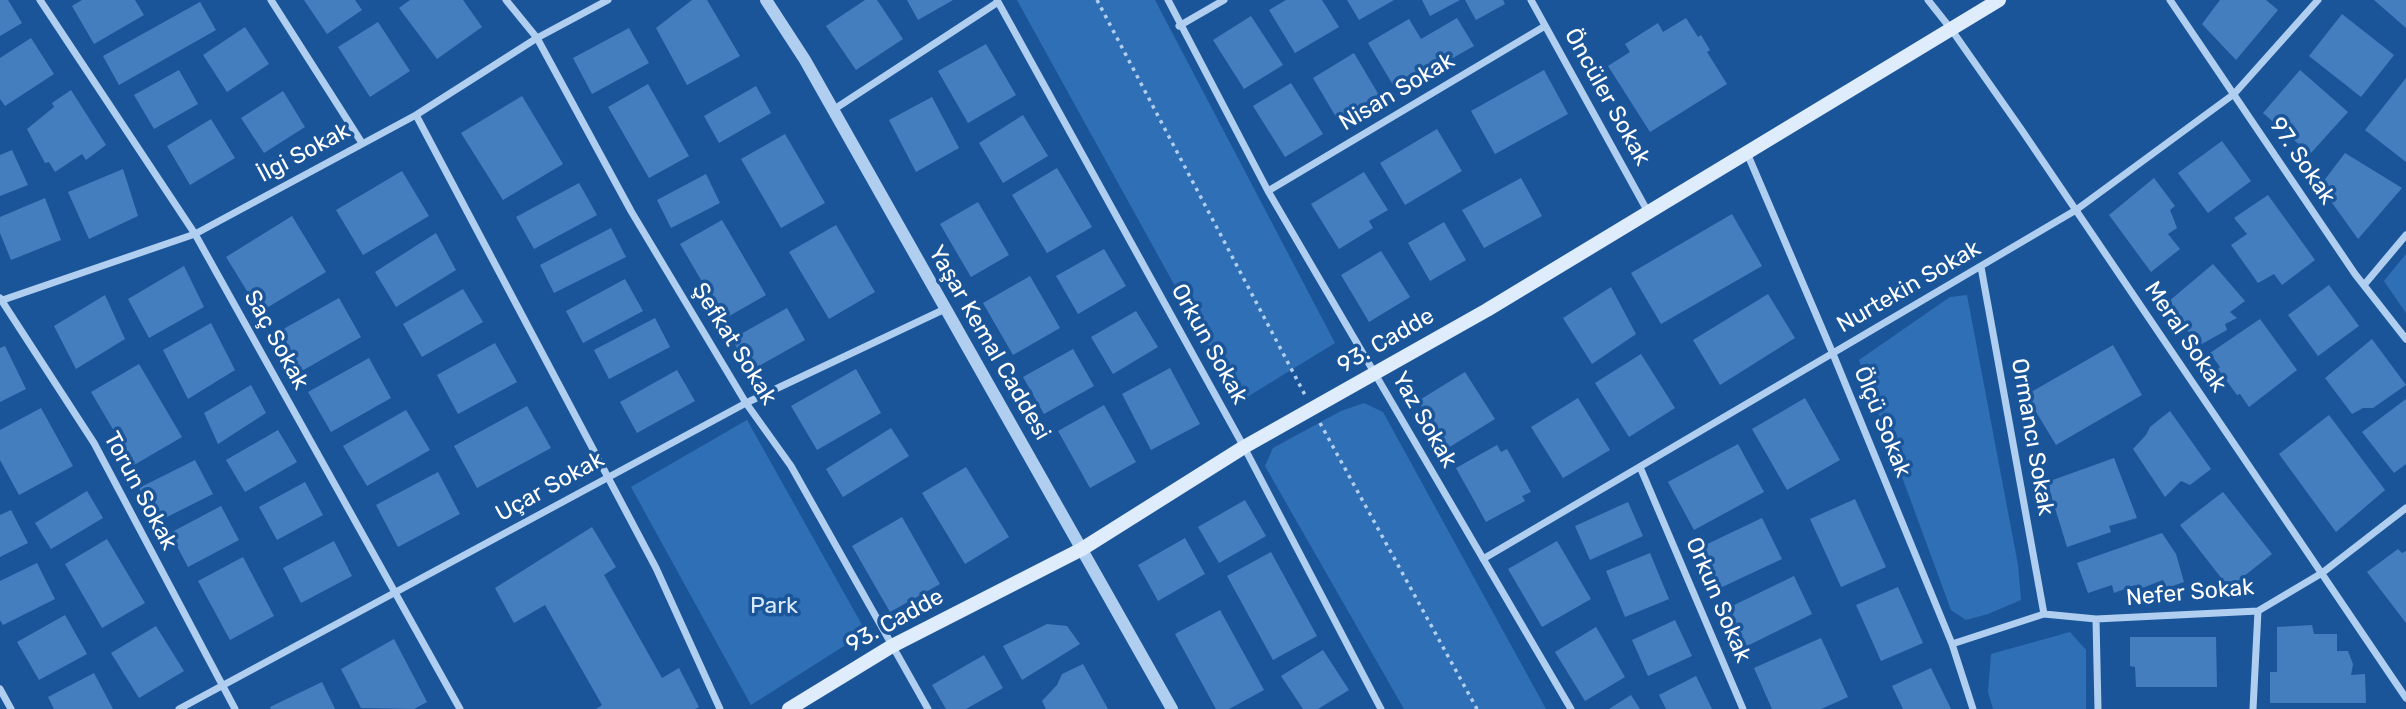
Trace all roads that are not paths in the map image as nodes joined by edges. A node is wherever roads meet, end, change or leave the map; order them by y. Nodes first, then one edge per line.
1 (40, 0) edge
2 (271, 0) edge
3 (506, 0) edge
4 (608, 0) edge
5 (766, 0) edge
6 (1168, 0) edge
7 (1224, 0) edge
8 (1531, 0) edge
9 (1928, 0) edge
10 (1999, 0) edge
11 (2170, 0) edge
12 (2318, 0) edge
13 (998, 1) edge
14 (1180, 26) junction
15 (1545, 26) junction
16 (1951, 29) junction
17 (537, 38) junction
18 (2234, 94) junction
19 (832, 110) junction
20 (416, 115) junction
21 (362, 144) junction
22 (1746, 153) junction
23 (1268, 191) junction
24 (2076, 211) junction
25 (1648, 212) junction
26 (195, 234) junction
27 (2406, 235) edge
28 (1981, 267) junction
29 (2364, 285) junction
30 (1, 300) edge
31 (946, 309) junction
32 (2406, 339) edge
33 (1833, 354) junction
34 (1374, 373) junction
35 (746, 403) junction
36 (1244, 447) junction
37 (1640, 467) junction
38 (608, 477) junction
39 (2406, 508) edge
40 (1082, 549) junction
41 (1483, 559) junction
42 (2322, 573) junction
43 (396, 594) junction
44 (2258, 611) junction
45 (2044, 614) junction
46 (2096, 619) junction
47 (1952, 644) junction
48 (892, 646) junction
49 (221, 687) junction
50 (0, 689) edge
51 (2406, 698) edge
52 (11, 709) edge
53 (179, 709) edge
54 (234, 709) edge
55 (460, 709) edge
56 (720, 709) edge
57 (789, 709) edge
58 (928, 709) edge
59 (1172, 709) edge
60 (1381, 709) edge
61 (1571, 709) edge
62 (1743, 709) edge
63 (1973, 709) edge
64 (2098, 709) edge
65 (2253, 709) edge

1 - 26 street, Saç Sokak
2 - 21 street
3 - 17 street, Şefkat Sokak
4 - 17 street, İlgi Sokak
5 - 19 street, Yaşar Kemal Caddesi
6 - 14 street, Yaz Sokak
7 - 14 street
8 - 15 street, Öncüler Sokak
9 - 16 street, Meral Sokak
10 - 16 main road, 93. Cadde
11 - 18 street, 97. Sokak
12 - 18 street, Nurtekin Sokak
13 - 19 street
13 - 36 street, Orkun Sokak
14 - 23 street, Yaz Sokak
15 - 23 street, Nisan Sokak
15 - 25 street, Öncüler Sokak
16 - 22 main road, 93. Cadde
16 - 24 street, Meral Sokak
17 - 20 street, İlgi Sokak
17 - 35 street, Şefkat Sokak
18 - 24 street, Nurtekin Sokak
18 - 29 street, 97. Sokak
19 - 31 street, Yaşar Kemal Caddesi
20 - 21 street, İlgi Sokak
20 - 38 street
21 - 26 street, İlgi Sokak
22 - 25 main road, 93. Cadde
22 - 33 street, Ölçü Sokak
23 - 34 street, Yaz Sokak
24 - 28 street, Nurtekin Sokak
24 - 42 street, Meral Sokak
25 - 34 main road, 93. Cadde
26 - 30 street, İlgi Sokak
26 - 43 street, Saç Sokak
27 - 29 street
28 - 33 street, Nurtekin Sokak
28 - 45 street, Ormancı Sokak
29 - 32 street, 97. Sokak
30 - 49 street, Torun Sokak
31 - 35 street, Uçar Sokak
31 - 40 street, Yaşar Kemal Caddesi
33 - 37 street, Nurtekin Sokak
33 - 47 street, Ölçü Sokak
34 - 36 main road, 93. Cadde
34 - 41 street, Yaz Sokak
35 - 38 street, Uçar Sokak
35 - 48 street, Şefkat Sokak
36 - 40 main road, 93. Cadde
36 - 60 street, Orkun Sokak
37 - 41 street, Nurtekin Sokak
37 - 62 street, Orkun Sokak
38 - 43 street, Uçar Sokak
38 - 56 street
39 - 42 street, Nefer Sokak
40 - 48 main road, 93. Cadde
40 - 59 street, Yaşar Kemal Caddesi
41 - 61 street, Yaz Sokak
42 - 44 street, Nefer Sokak
42 - 51 street, Meral Sokak
43 - 49 street, Uçar Sokak
43 - 55 street, Saç Sokak
44 - 46 street, Nefer Sokak
44 - 65 street
45 - 46 street, Nefer Sokak
45 - 47 street, Nefer Sokak
46 - 64 street
47 - 63 street, Ölçü Sokak
48 - 57 main road, 93. Cadde
48 - 58 street, Şefkat Sokak
49 - 53 street, Uçar Sokak
49 - 54 street, Torun Sokak
50 - 52 street

